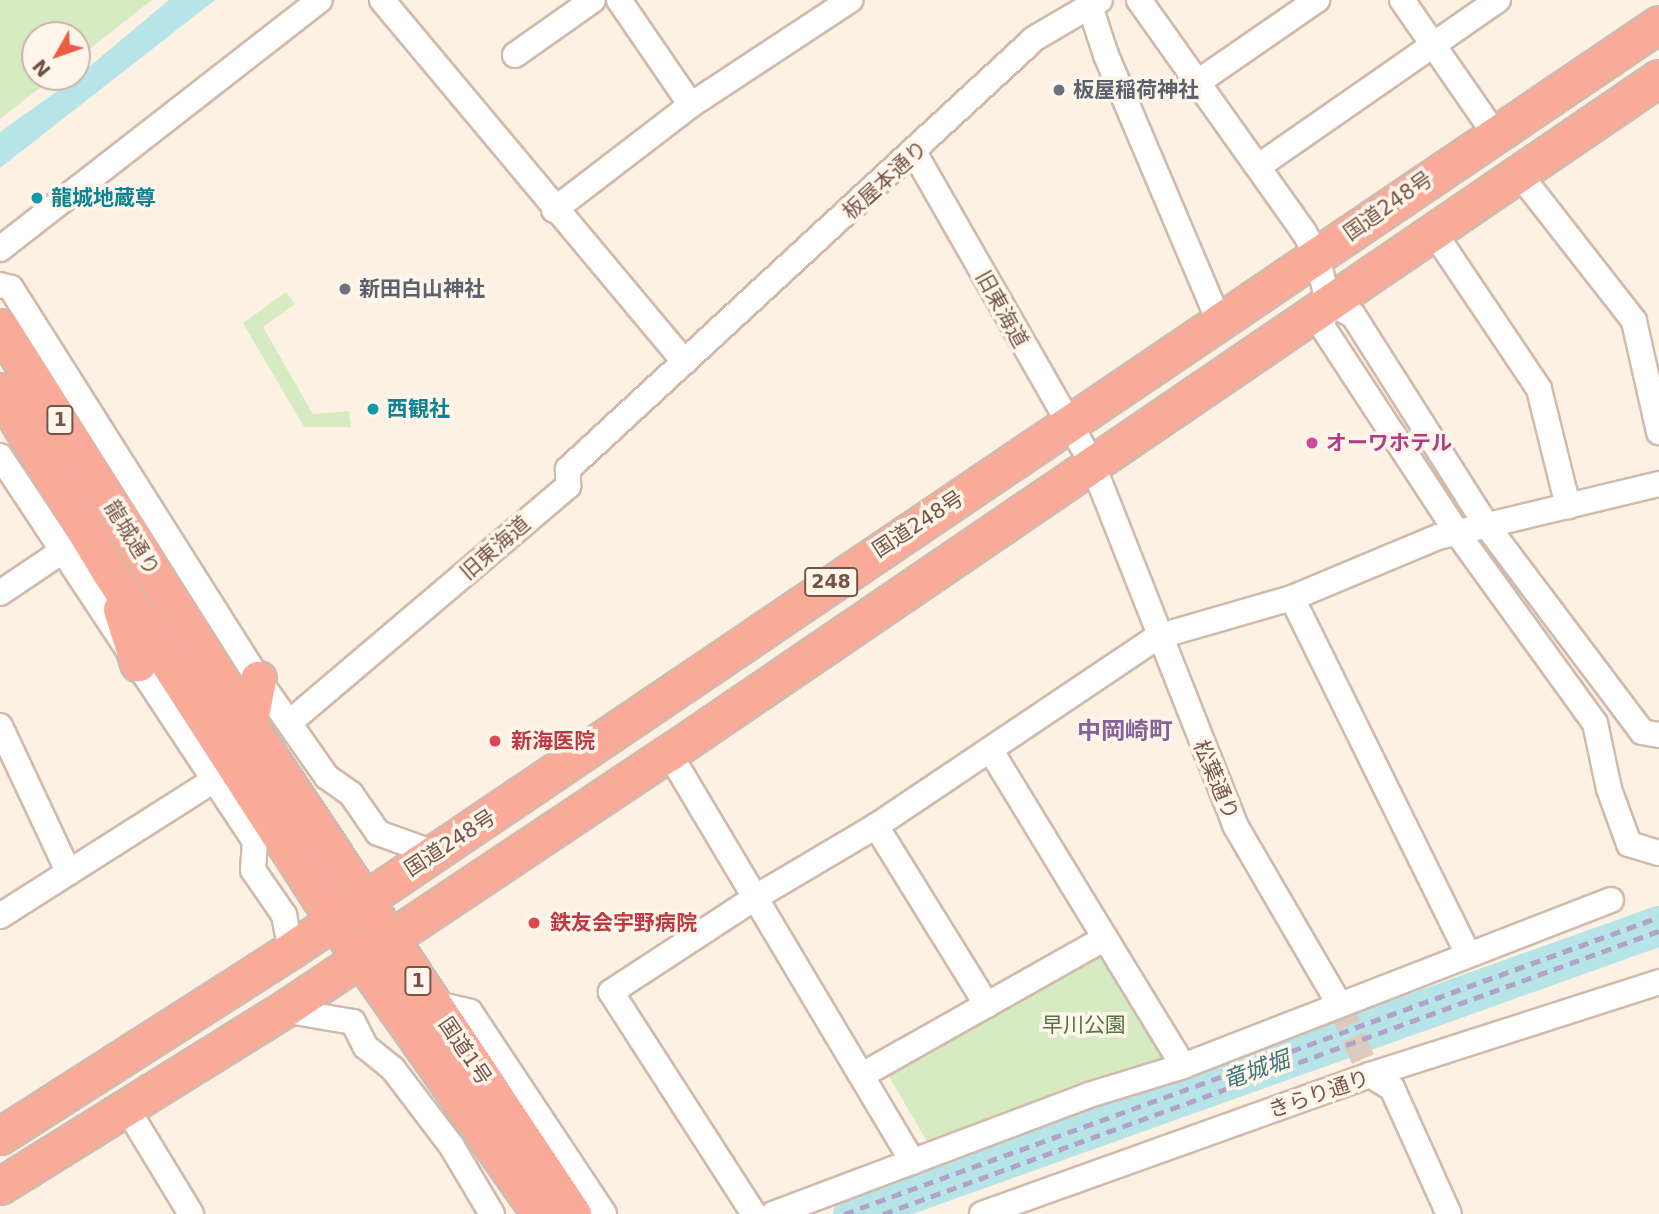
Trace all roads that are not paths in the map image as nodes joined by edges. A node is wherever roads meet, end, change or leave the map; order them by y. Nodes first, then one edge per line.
1 (320, 0) edge
2 (382, 0) edge
3 (593, 0) edge
4 (619, 0) edge
5 (850, 0) edge
6 (1139, 0) edge
7 (1317, 0) edge
8 (1402, 0) edge
9 (1498, 0) edge
10 (1092, 1) edge
11 (820, 8) edge
12 (1659, 24) edge
13 (1434, 45) junction
14 (515, 55) dead end
15 (1659, 78) edge
16 (1198, 82) junction
17 (691, 105) junction
18 (1494, 132) junction
19 (915, 154) junction
20 (1259, 166) junction
21 (1517, 171) junction
22 (554, 210) junction
23 (1433, 231) junction
24 (0, 249) edge
25 (1317, 255) junction
26 (0, 285) edge
27 (1328, 303) junction
28 (1219, 321) junction
29 (0, 327) edge
30 (685, 362) junction
31 (0, 391) edge
32 (1068, 425) junction
33 (1659, 432) edge
34 (0, 456) edge
35 (1091, 463) junction
36 (1659, 484) edge
37 (1568, 506) junction
38 (1487, 526) junction
39 (1458, 534) junction
40 (64, 550) junction
41 (109, 571) junction
42 (0, 593) edge
43 (1292, 598) junction
44 (1157, 638) junction
45 (138, 663) junction
46 (258, 679) junction
47 (168, 707) joint
48 (290, 722) junction
49 (0, 726) edge
50 (1659, 735) edge
51 (991, 751) junction
52 (669, 753) junction
53 (241, 755) junction
54 (8, 761) edge
55 (876, 826) junction
56 (434, 853) junction
57 (1659, 853) edge
58 (69, 873) junction
59 (755, 897) junction
60 (363, 899) junction
61 (1611, 900) dead end
62 (0, 916) edge
63 (333, 919) junction
64 (1105, 938) junction
65 (375, 947) junction
66 (291, 950) junction
67 (1468, 954) junction
68 (1659, 982) edge
69 (432, 1003) junction
70 (1339, 1004) junction
71 (987, 1005) junction
72 (283, 1010) junction
73 (1183, 1066) junction
74 (864, 1074) junction
75 (1370, 1075) junction
76 (515, 1082) junction
77 (470, 1084) junction
78 (126, 1107) junction
79 (0, 1136) edge
80 (451, 1145) junction
81 (913, 1163) junction
82 (0, 1186) edge
83 (578, 1205) edge
84 (191, 1214) edge
85 (492, 1214) edge
86 (540, 1214) edge
87 (604, 1214) edge
88 (754, 1214) edge
89 (773, 1214) edge
90 (982, 1214) edge
91 (1449, 1214) edge

1 - 24 street
2 - 22 street
3 - 14 street
4 - 17 street
5 - 11 street
6 - 16 street
7 - 16 street
8 - 13 street
9 - 13 street
10 - 19 street, 板屋本通り
10 - 28 street
11 - 17 street
12 - 18 highway, 国道248号 / 248
13 - 18 street
13 - 20 street
15 - 21 highway, 248
16 - 20 street
17 - 22 street
18 - 25 highway, 国道248号 / 248
19 - 30 street, 板屋本通り
19 - 32 street, 旧東海道
20 - 25 street
21 - 23 highway, 248
21 - 33 street
22 - 30 street
23 - 27 highway, 248
23 - 37 street
25 - 27 street
25 - 28 highway, 国道248号 / 248
26 - 46 street
27 - 35 highway, 248
27 - 38 street
27 - 39 street
28 - 32 highway, 国道248号 / 248
29 - 53 highway, 龍城通り / 1
30 - 48 street, 旧東海道
31 - 41 highway, 龍城通り / 1
32 - 35 street, 旧東海道
32 - 56 highway, 国道248号 / 248
34 - 40 street
35 - 44 street, 松葉通り
35 - 52 highway, 248
36 - 37 street
37 - 38 street
38 - 39 street
38 - 50 street
39 - 43 street
39 - 57 street
40 - 42 street
40 - 45 street
41 - 45 highway
41 - 53 highway, 龍城通り / 1
43 - 44 street
43 - 67 street
44 - 51 street
44 - 70 street, 松葉通り
45 - 47 street
46 - 48 street
46 - 53 highway
47 - 53 highway
48 - 56 street
49 - 54 street
51 - 55 street
51 - 64 street
52 - 59 street
52 - 65 highway, 248
53 - 58 street
53 - 60 highway, 国道1号 / 1
53 - 63 highway, 国道1号 / 1
53 - 66 street
54 - 58 street
55 - 59 street
55 - 71 street
56 - 60 highway, 国道248号 / 248
58 - 62 street
59 - 74 street
59 - 88 street
60 - 63 highway, 国道248号 / 248
60 - 65 highway, 国道1号 / 1
61 - 67 street
63 - 65 highway, 国道1号 / 1
63 - 66 highway, 国道248号 / 248
64 - 71 street
64 - 73 street
65 - 69 highway, 国道1号 / 1
65 - 72 highway, 248
65 - 77 highway, 国道1号 / 1
66 - 79 highway, 国道248号 / 248
67 - 70 street
68 - 75 street, きらり通り
69 - 76 street
69 - 77 highway, 国道1号 / 1
70 - 73 street
71 - 74 street
72 - 78 highway, 248
72 - 80 street
73 - 81 street
74 - 81 street
75 - 90 street, きらり通り
75 - 91 street
76 - 77 street
76 - 83 street
77 - 80 street
77 - 83 highway, 国道1号 / 1
77 - 86 highway, 国道1号 / 1
78 - 82 highway, 248
78 - 84 street
80 - 85 street
81 - 89 street
83 - 87 street

